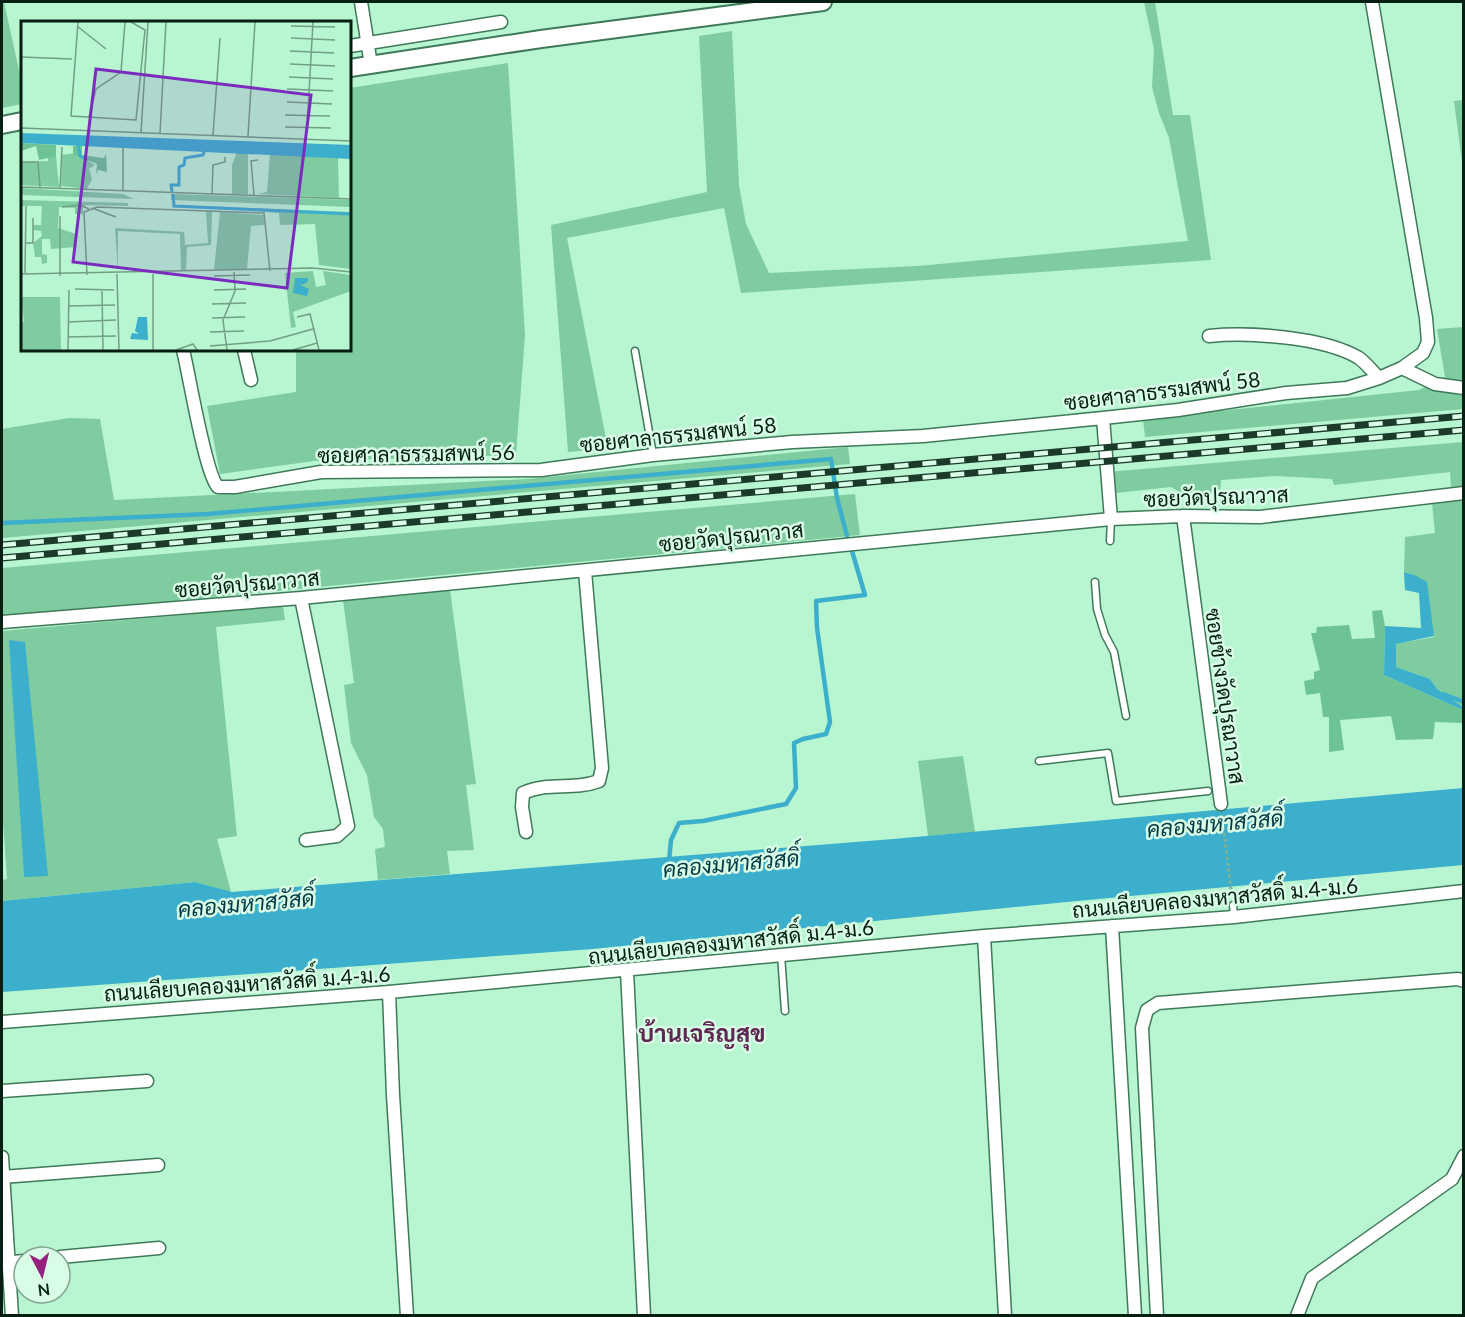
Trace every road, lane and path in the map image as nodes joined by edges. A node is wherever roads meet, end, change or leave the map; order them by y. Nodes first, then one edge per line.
1 (361, 2) edge
2 (823, 2) edge
3 (1372, 2) edge
4 (501, 22) dead end
5 (368, 43) junction
6 (351, 46) edge
7 (371, 65) junction
8 (351, 68) edge
9 (21, 121) edge
10 (2, 125) edge
11 (1209, 336) dead end
12 (183, 351) edge
13 (244, 351) edge
14 (635, 351) dead end
15 (1402, 368) junction
16 (1379, 378) junction
17 (251, 380) dead end
18 (1464, 388) edge
19 (1103, 418) junction
20 (653, 455) junction
21 (541, 470) joint
22 (1464, 493) edge
23 (1183, 516) junction
24 (1111, 519) junction
25 (1110, 541) dead end
26 (585, 571) junction
27 (1095, 582) dead end
28 (301, 598) junction
29 (2, 622) edge
30 (1126, 716) dead end
31 (1039, 761) dead end
32 (1208, 792) dead end
33 (1221, 804) joint
34 (526, 832) dead end
35 (306, 840) dead end
36 (1464, 891) edge
37 (1233, 911) junction
38 (1112, 926) junction
39 (984, 936) junction
40 (781, 955) junction
41 (627, 971) junction
42 (1464, 981) edge
43 (389, 992) junction
44 (785, 1011) dead end
45 (2, 1022) edge
46 (147, 1081) dead end
47 (2, 1091) edge
48 (1464, 1156) edge
49 (2, 1157) edge
50 (158, 1165) dead end
51 (2, 1177) edge
52 (159, 1248) dead end
53 (72, 1256) edge
54 (5, 1262) edge
55 (12, 1316) edge
56 (407, 1316) edge
57 (644, 1316) edge
58 (1005, 1316) edge
59 (1135, 1316) edge
60 (1157, 1316) edge
61 (1297, 1316) edge

1 - 5 street
2 - 7 street
3 - 15 street, ซอยศาลาธรรมสพน์ 58
4 - 5 street
5 - 6 street
5 - 7 street
7 - 8 street
9 - 10 street
11 - 16 street
12 - 21 street, ซอยศาลาธรรมสพน์ 56
13 - 17 street
14 - 20 lane
15 - 16 street, ซอยศาลาธรรมสพน์ 58
15 - 18 street
16 - 19 street, ซอยศาลาธรรมสพน์ 58
19 - 20 street, ซอยศาลาธรรมสพน์ 58
19 - 24 street
20 - 21 street, ซอยศาลาธรรมสพน์ 58
22 - 23 street, ซอยวัดปุรณาวาส
23 - 24 street, ซอยวัดปุรณาวาส
23 - 33 street, ซอยข้างวัดปุรณาวาส
24 - 25 lane
24 - 26 street, ซอยวัดปุรณาวาส
26 - 28 street, ซอยวัดปุรณาวาส
26 - 34 street
27 - 30 lane
28 - 29 street, ซอยวัดปุรณาวาส
28 - 35 street
31 - 32 lane
33 - 37 path, ซอยข้างวัดปุรณาวาส
36 - 37 street, ถนนเลียบคลองมหาสวัสดิ์ ม.4-ม.6
37 - 38 street, ถนนเลียบคลองมหาสวัสดิ์ ม.4-ม.6
38 - 39 street, ถนนเลียบคลองมหาสวัสดิ์ ม.4-ม.6
38 - 59 street
39 - 40 street, ถนนเลียบคลองมหาสวัสดิ์ ม.4-ม.6
39 - 58 street
40 - 41 street, ถนนเลียบคลองมหาสวัสดิ์ ม.4-ม.6
40 - 44 lane
41 - 43 street, ถนนเลียบคลองมหาสวัสดิ์ ม.4-ม.6
41 - 57 street
42 - 60 street
43 - 45 street, ถนนเลียบคลองมหาสวัสดิ์ ม.4-ม.6
43 - 56 street
46 - 47 street
48 - 61 street
49 - 51 street
50 - 51 street
51 - 54 street
52 - 53 street
54 - 55 street

